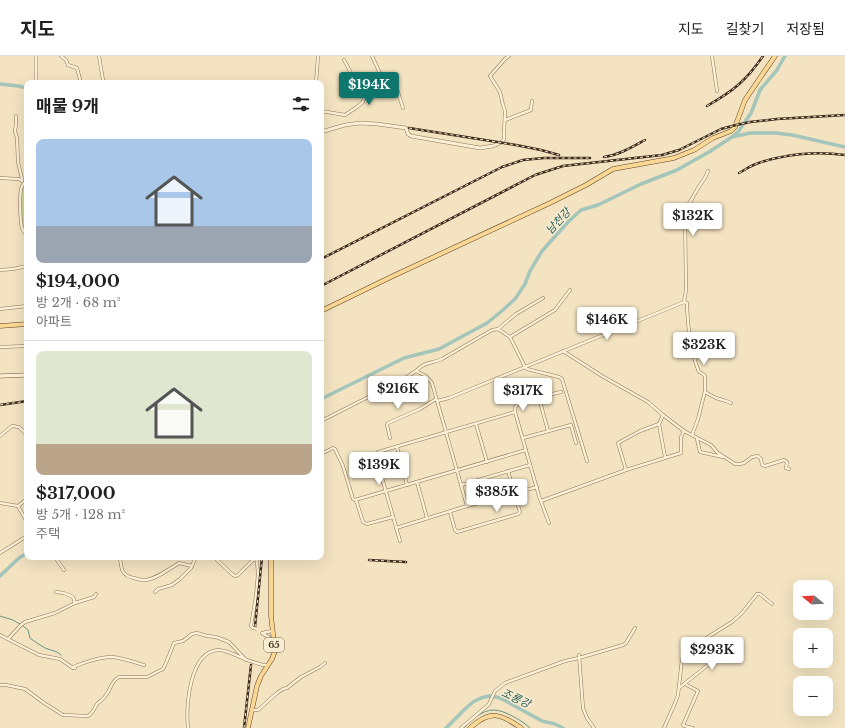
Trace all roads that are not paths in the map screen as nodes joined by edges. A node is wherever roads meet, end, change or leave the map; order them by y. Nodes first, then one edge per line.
1 (36, 56) edge
2 (61, 56) edge
3 (99, 56) edge
4 (318, 56) edge
5 (372, 56) edge
6 (509, 56) edge
7 (712, 56) edge
8 (775, 56) edge
9 (344, 60) dead end
10 (36, 80) edge
11 (80, 80) edge
12 (104, 80) edge
13 (316, 80) edge
14 (717, 91) dead end
15 (532, 101) dead end
16 (403, 108) dead end
17 (324, 112) edge
18 (16, 116) dead end
19 (505, 120) junction
20 (324, 131) edge
21 (504, 133) joint
22 (708, 171) dead end
23 (0, 178) edge
24 (24, 182) edge
25 (24, 232) edge
26 (24, 267) edge
27 (0, 270) edge
28 (570, 290) dead end
29 (543, 298) dead end
30 (684, 302) junction
31 (24, 306) edge
32 (0, 309) edge
33 (324, 310) edge
34 (24, 324) edge
35 (0, 326) edge
36 (498, 329) junction
37 (510, 337) junction
38 (24, 346) edge
39 (0, 347) edge
40 (563, 351) junction
41 (525, 367) junction
42 (416, 372) junction
43 (24, 375) edge
44 (0, 376) edge
45 (561, 392) dead end
46 (705, 392) junction
47 (539, 398) junction
48 (437, 400) junction
49 (731, 404) dead end
50 (515, 412) junction
51 (663, 415) junction
52 (324, 419) edge
53 (476, 424) junction
54 (659, 424) junction
55 (548, 431) junction
56 (684, 431) junction
57 (24, 432) edge
58 (446, 433) junction
59 (692, 435) junction
60 (0, 436) edge
61 (390, 438) dead end
62 (523, 438) junction
63 (697, 439) junction
64 (576, 443) dead end
65 (397, 447) junction
66 (526, 450) junction
67 (324, 452) edge
68 (665, 457) junction
69 (729, 460) junction
70 (587, 461) dead end
71 (487, 462) junction
72 (530, 465) junction
73 (457, 470) junction
74 (626, 470) junction
75 (789, 470) dead end
76 (508, 471) junction
77 (417, 482) junction
78 (407, 485) junction
79 (461, 485) junction
80 (537, 487) junction
81 (386, 491) junction
82 (514, 493) junction
83 (356, 500) junction
84 (24, 501) edge
85 (541, 501) junction
86 (0, 503) edge
87 (18, 506) junction
88 (467, 506) junction
89 (450, 512) junction
90 (24, 517) edge
91 (393, 517) junction
92 (427, 518) junction
93 (549, 523) dead end
94 (396, 528) junction
95 (24, 538) edge
96 (400, 541) dead end
97 (0, 553) edge
98 (57, 560) edge
99 (121, 560) edge
100 (195, 560) edge
101 (217, 560) edge
102 (253, 560) edge
103 (257, 560) edge
104 (271, 560) edge
105 (192, 566) junction
106 (64, 570) dead end
107 (56, 592) dead end
108 (155, 592) dead end
109 (96, 594) dead end
110 (75, 603) junction
111 (772, 604) dead end
112 (635, 628) dead end
113 (273, 631) junction
114 (262, 633) junction
115 (0, 635) edge
116 (8, 638) junction
117 (274, 641) junction
118 (737, 642) dead end
119 (579, 657) junction
120 (246, 660) junction
121 (325, 663) dead end
122 (144, 665) dead end
123 (269, 665) junction
124 (684, 684) junction
125 (0, 685) edge
126 (679, 689) junction
127 (252, 710) junction
128 (188, 728) edge
129 (248, 728) edge
130 (461, 728) edge
131 (470, 728) edge
132 (521, 728) edge
133 (594, 728) edge
134 (664, 728) edge
135 (693, 728) edge

1 - 10 street
2 - 11 street
3 - 12 street
4 - 13 street
5 - 16 street
6 - 19 street
7 - 14 street
8 - 33 main road
9 - 17 street
15 - 19 street
18 - 24 street
19 - 21 street
20 - 21 street
22 - 30 street
23 - 24 street
24 - 25 street
26 - 27 street
28 - 37 street
29 - 36 street
30 - 40 street
30 - 46 street
31 - 32 street
34 - 35 main road
36 - 37 street
36 - 42 street
37 - 41 street
38 - 39 street
40 - 41 street
40 - 51 street
41 - 48 street
41 - 70 street
42 - 48 street
42 - 52 street
43 - 44 main road
45 - 47 street
46 - 49 street
46 - 59 street
47 - 50 street
47 - 55 street
48 - 58 street
48 - 61 street
50 - 53 street
50 - 62 street
51 - 54 street
51 - 56 street
53 - 58 street
53 - 71 street
54 - 68 street
54 - 74 street
55 - 62 street
55 - 64 street
56 - 59 street
56 - 68 street
57 - 60 street
58 - 65 street
58 - 73 street
59 - 63 street
62 - 66 street
63 - 69 street
63 - 69 street
65 - 78 street
65 - 81 street
66 - 71 street
66 - 72 street
67 - 83 street
68 - 74 street
69 - 75 street
71 - 73 street
72 - 76 street
72 - 80 street
73 - 77 street
73 - 79 street
74 - 85 street
76 - 79 street
76 - 82 street
77 - 78 street
77 - 92 street
78 - 81 street
79 - 88 street
80 - 82 street
80 - 85 street
81 - 83 street
81 - 91 street
82 - 88 street
82 - 89 street
83 - 91 street
84 - 87 street
85 - 93 street
86 - 87 street
87 - 90 street
88 - 89 street
89 - 92 street
91 - 94 street
92 - 94 street
94 - 96 street
95 - 97 street
98 - 106 street
99 - 105 street
100 - 105 street
101 - 102 street
103 - 114 street, bridge
104 - 113 main road, 65
105 - 108 street
107 - 110 street
109 - 110 street
110 - 116 street
111 - 126 street
112 - 119 street
113 - 114 street
113 - 117 main road, 65
114 - 117 street
115 - 116 street
116 - 122 street
117 - 123 main road, 65
118 - 124 street
119 - 130 street
119 - 133 street
120 - 123 street
120 - 125 street
120 - 128 street
121 - 127 street
123 - 127 main road, 65
124 - 126 street
124 - 135 street
126 - 134 street
127 - 129 main road, 65
131 - 132 main road

